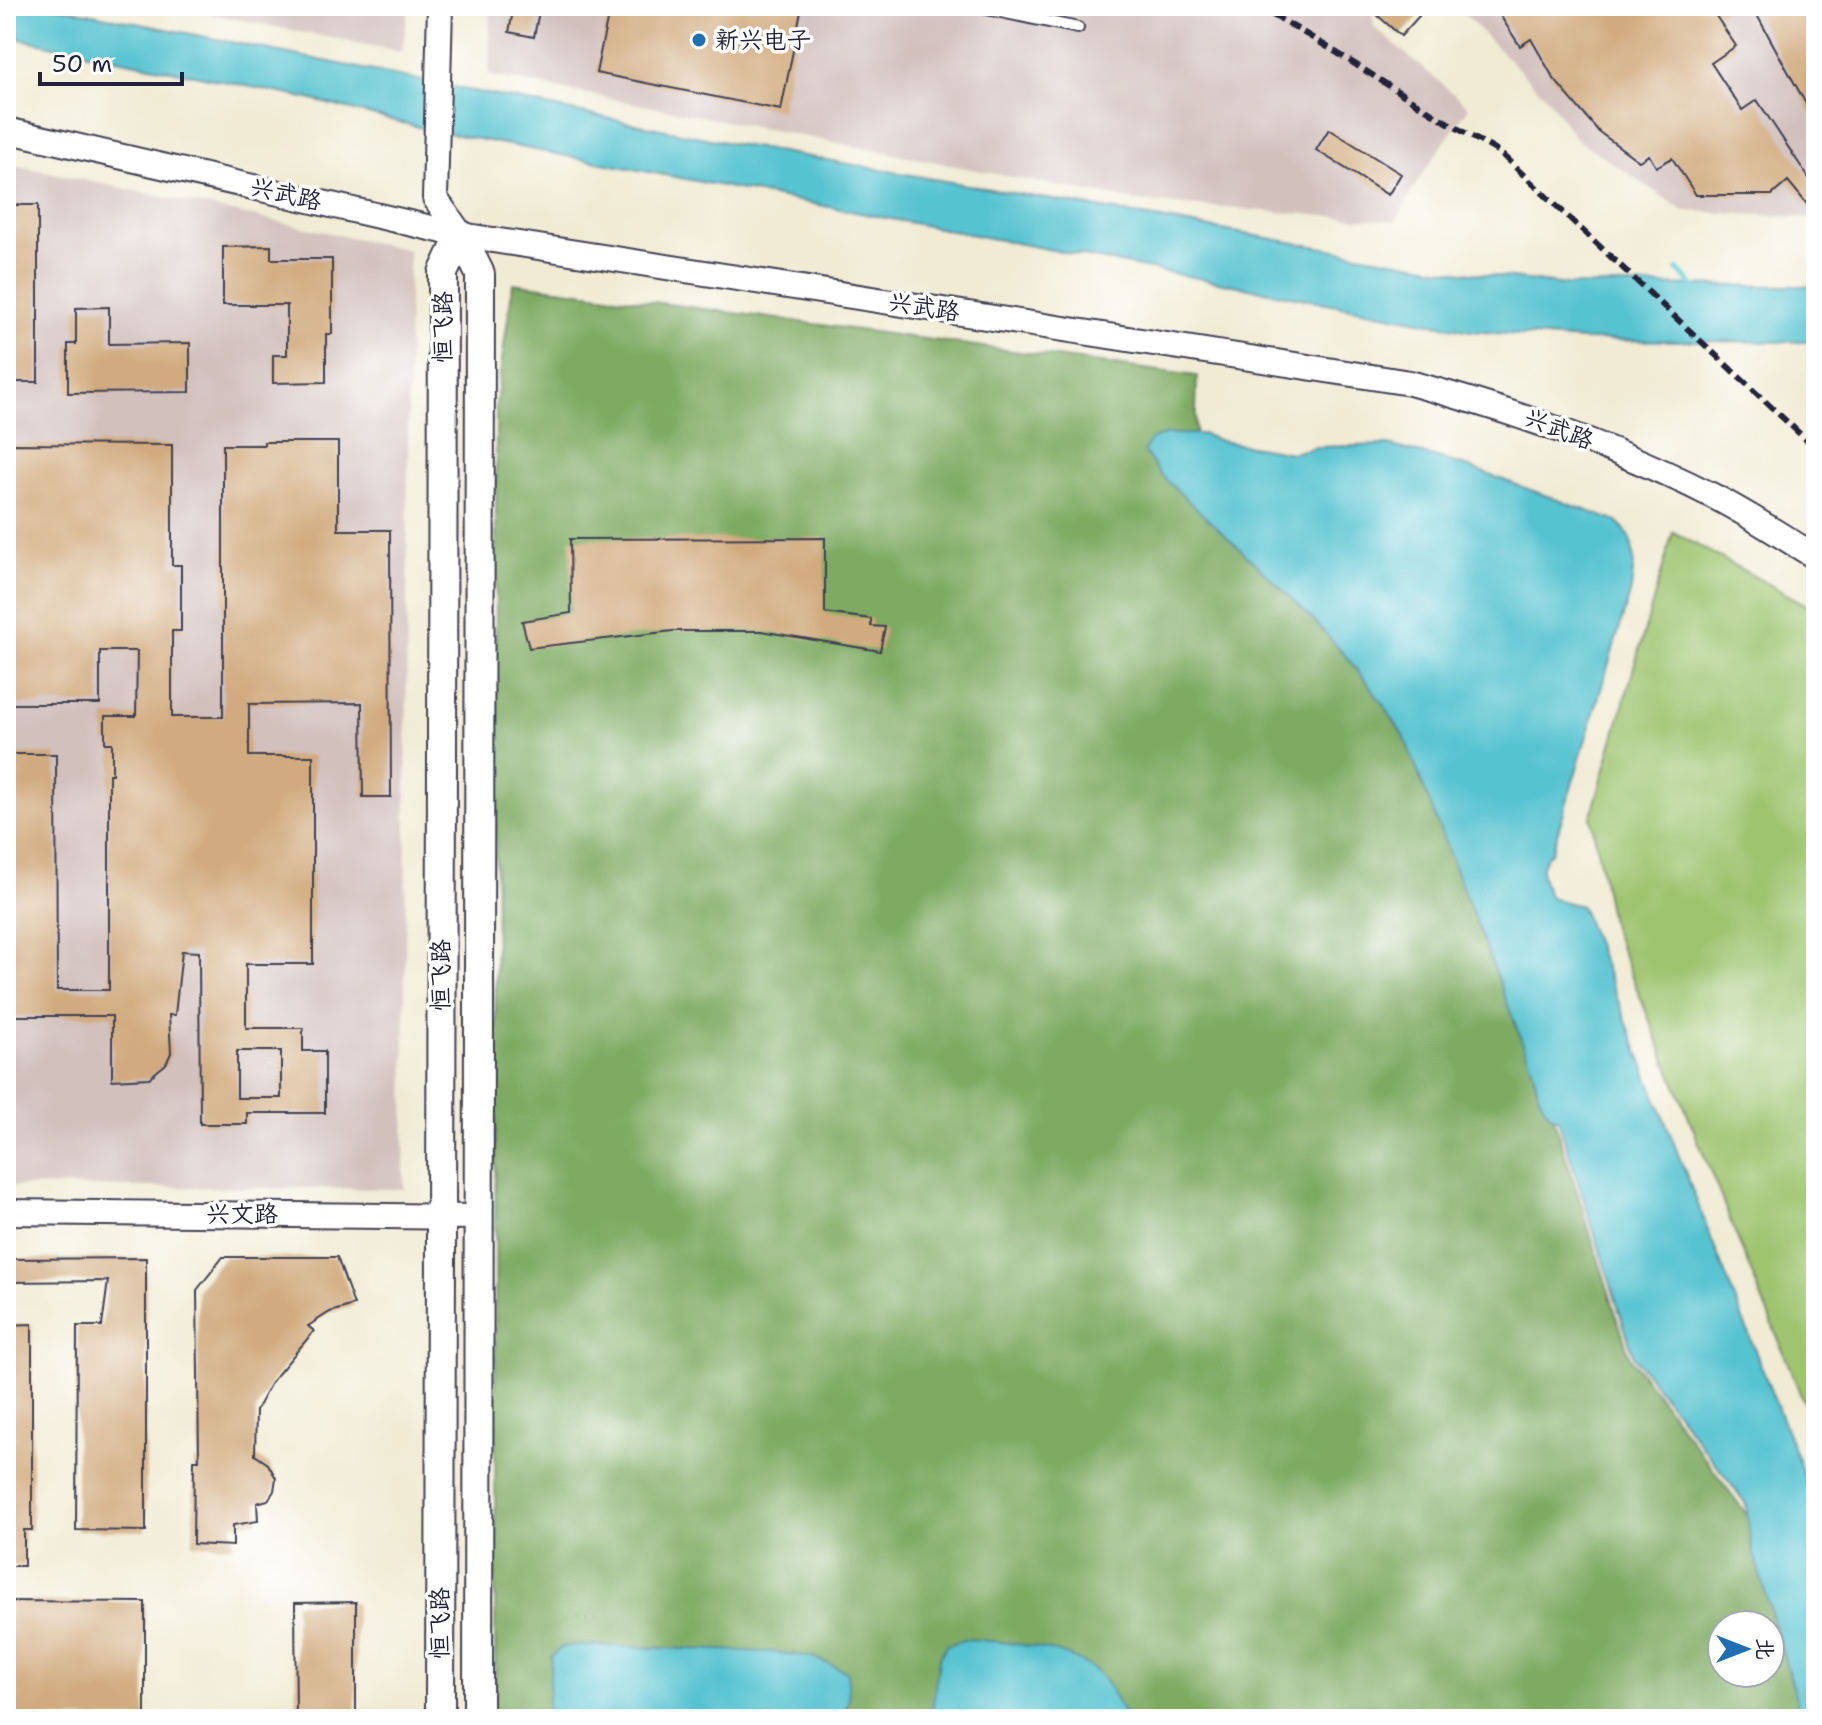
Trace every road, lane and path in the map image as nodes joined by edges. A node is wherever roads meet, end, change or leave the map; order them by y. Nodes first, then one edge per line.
1 (440, 6) edge
2 (972, 6) edge
3 (1078, 28) dead end
4 (6, 130) edge
5 (461, 235) junction
6 (1816, 557) edge
7 (6, 1212) edge
8 (441, 1216) junction
9 (477, 1217) junction
10 (440, 1719) edge
11 (478, 1719) edge

1 - 5 street
2 - 3 lane
4 - 5 street, 兴武路
5 - 6 street, 兴武路
5 - 8 main road, 恒飞路
5 - 9 main road, 恒飞路
7 - 8 street, 兴文路
8 - 9 street, 兴文路
8 - 10 main road, 恒飞路
9 - 11 main road, 恒飞路

